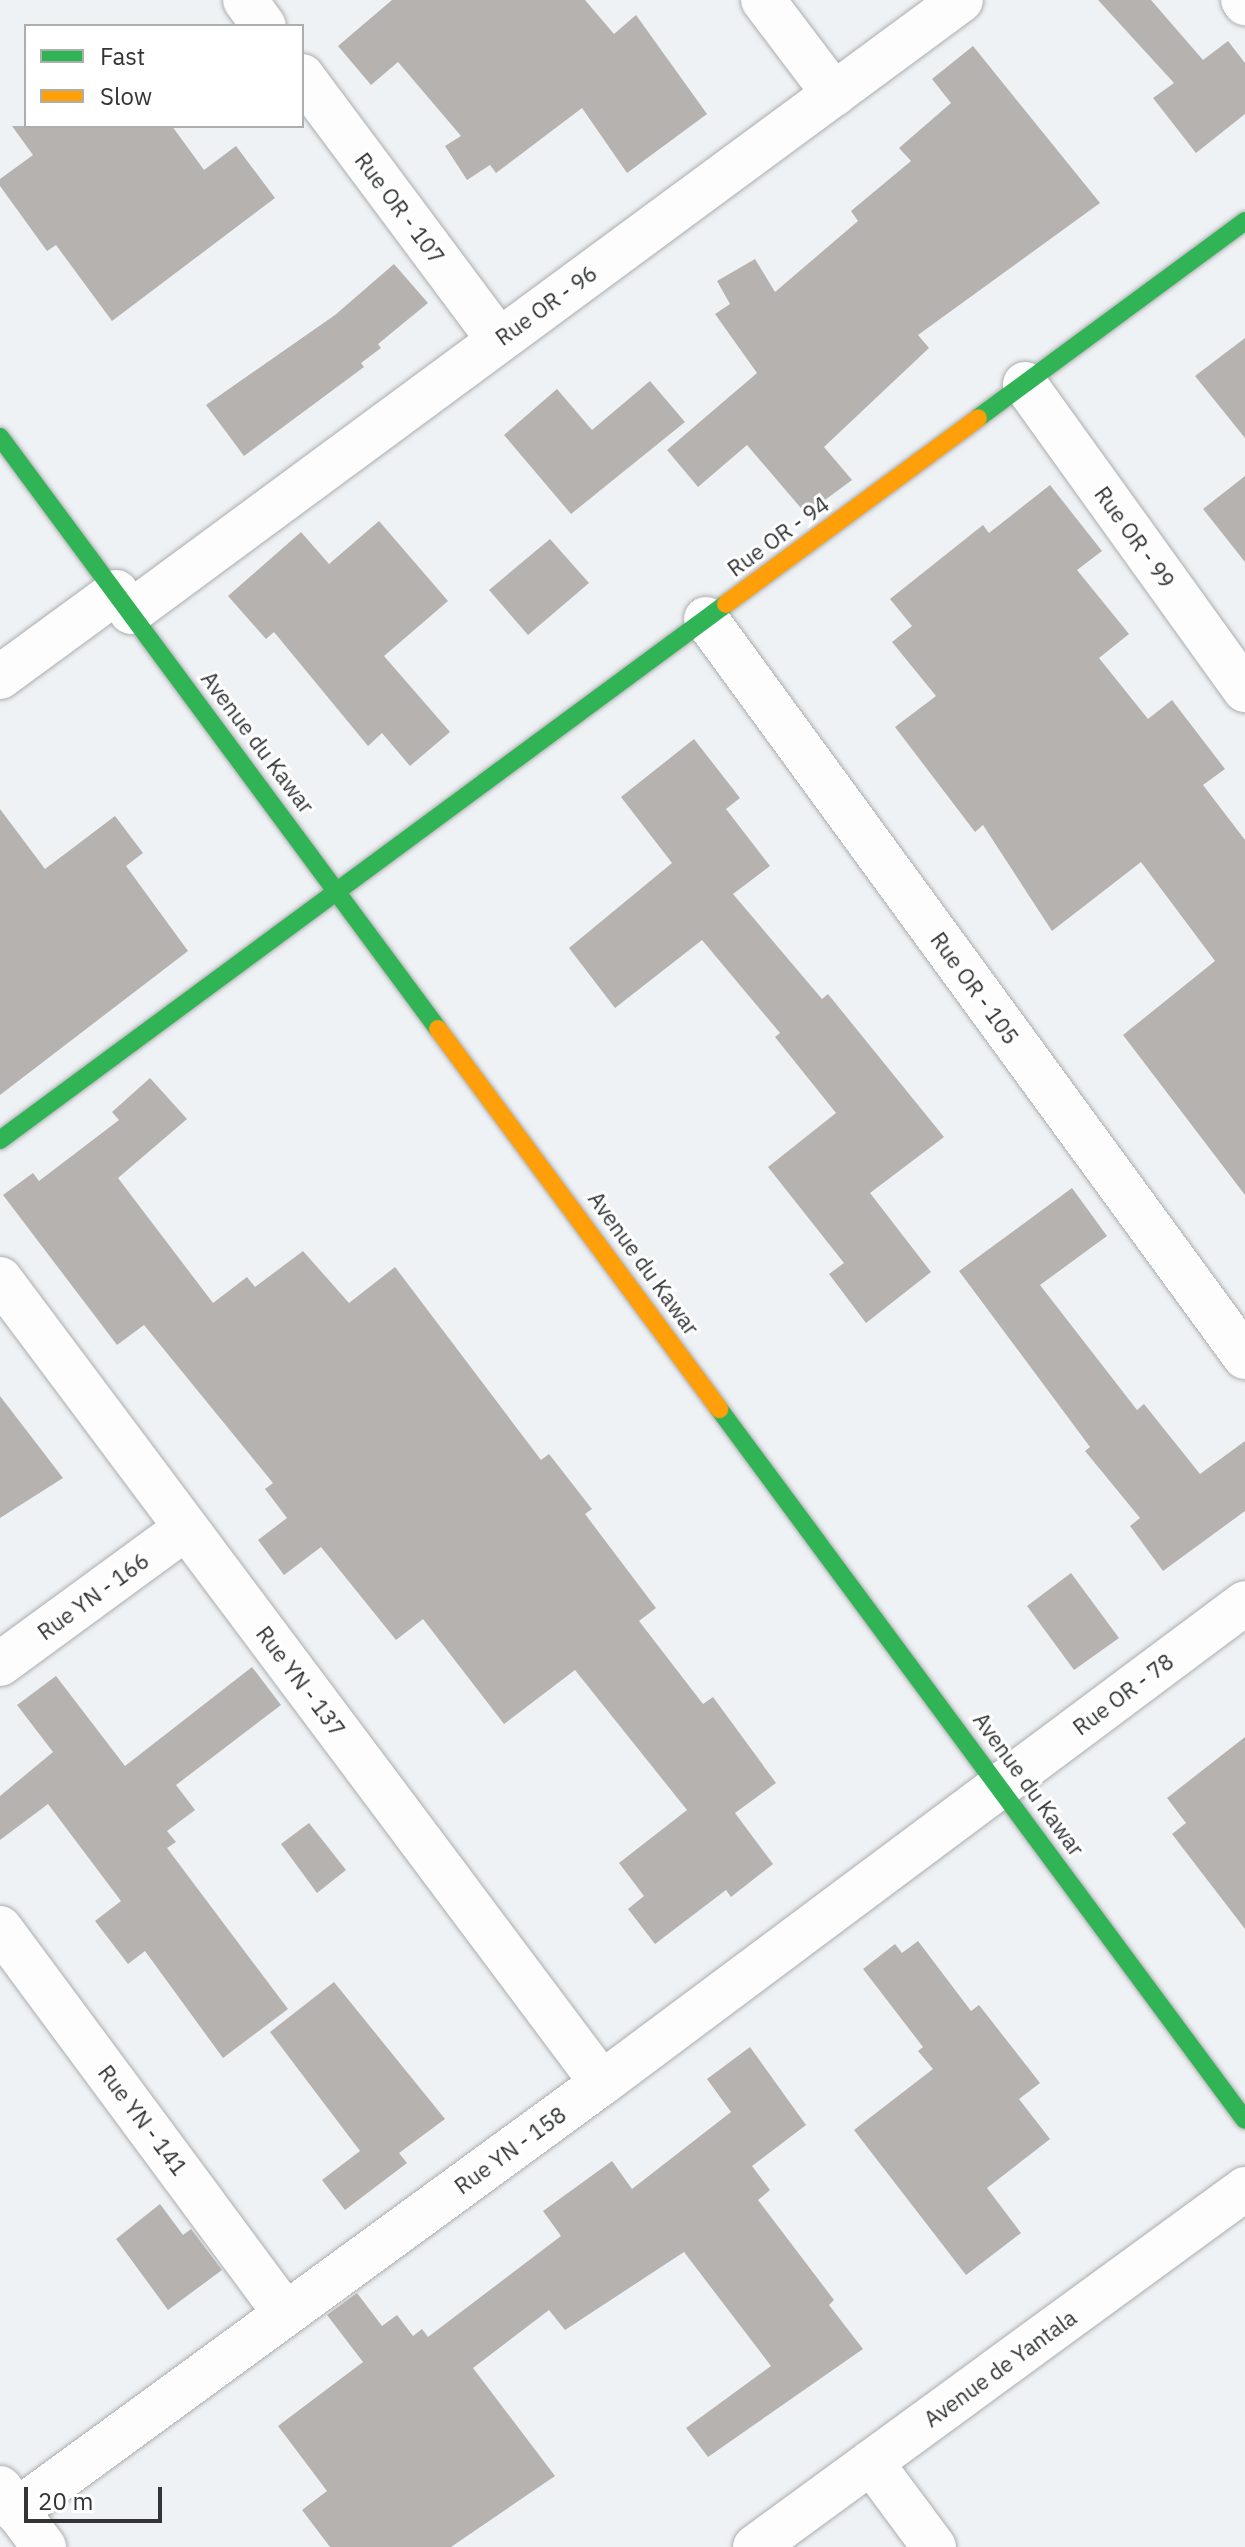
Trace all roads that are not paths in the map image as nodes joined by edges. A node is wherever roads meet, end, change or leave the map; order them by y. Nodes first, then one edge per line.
1 (245, 0) edge
2 (763, 0) edge
3 (961, 0) edge
4 (263, 24) edge
5 (304, 79) edge
6 (834, 94) junction
7 (1245, 221) edge
8 (499, 340) junction
9 (1025, 384) junction
10 (0, 437) edge
11 (123, 602) junction
12 (706, 619) junction
13 (1240, 671) edge
14 (0, 677) edge
15 (339, 890) junction
16 (0, 1140) edge
17 (0, 1279) edge
18 (1245, 1357) edge
19 (186, 1528) junction
20 (1245, 1603) edge
21 (0, 1664) edge
22 (1001, 1785) junction
23 (0, 1928) edge
24 (602, 2083) junction
25 (1245, 2120) edge
26 (1245, 2189) edge
27 (285, 2313) junction
28 (871, 2462) junction
29 (8, 2499) edge
30 (44, 2547) edge
31 (755, 2547) edge
32 (934, 2547) edge

1 - 4 street
2 - 6 street
3 - 6 street, Rue OR - 96
5 - 8 street, Rue OR - 107
6 - 8 street, Rue OR - 96
7 - 9 street, Rue OR - 94
8 - 11 street, Rue OR - 96
9 - 12 street, Rue OR - 94
9 - 13 street, Rue OR - 99
10 - 11 street, Avenue du Kawar
11 - 14 street, Rue OR - 96
11 - 15 street, Avenue du Kawar
12 - 15 street, Rue OR - 94
12 - 18 street, Rue OR - 105
15 - 16 street, Rue OR - 94
15 - 22 street, Avenue du Kawar
17 - 19 street, Rue YN - 137
19 - 21 street, Rue YN - 166
19 - 24 street, Rue YN - 137
20 - 22 street, Rue OR - 78
22 - 24 street, Rue YN - 158
22 - 25 street, Avenue du Kawar
23 - 27 street, Rue YN - 141
24 - 27 street, Rue YN - 158
26 - 28 street, Avenue de Yantala
27 - 29 street, Rue YN - 158
28 - 31 street, Avenue de Yantala
28 - 32 street
29 - 30 street

